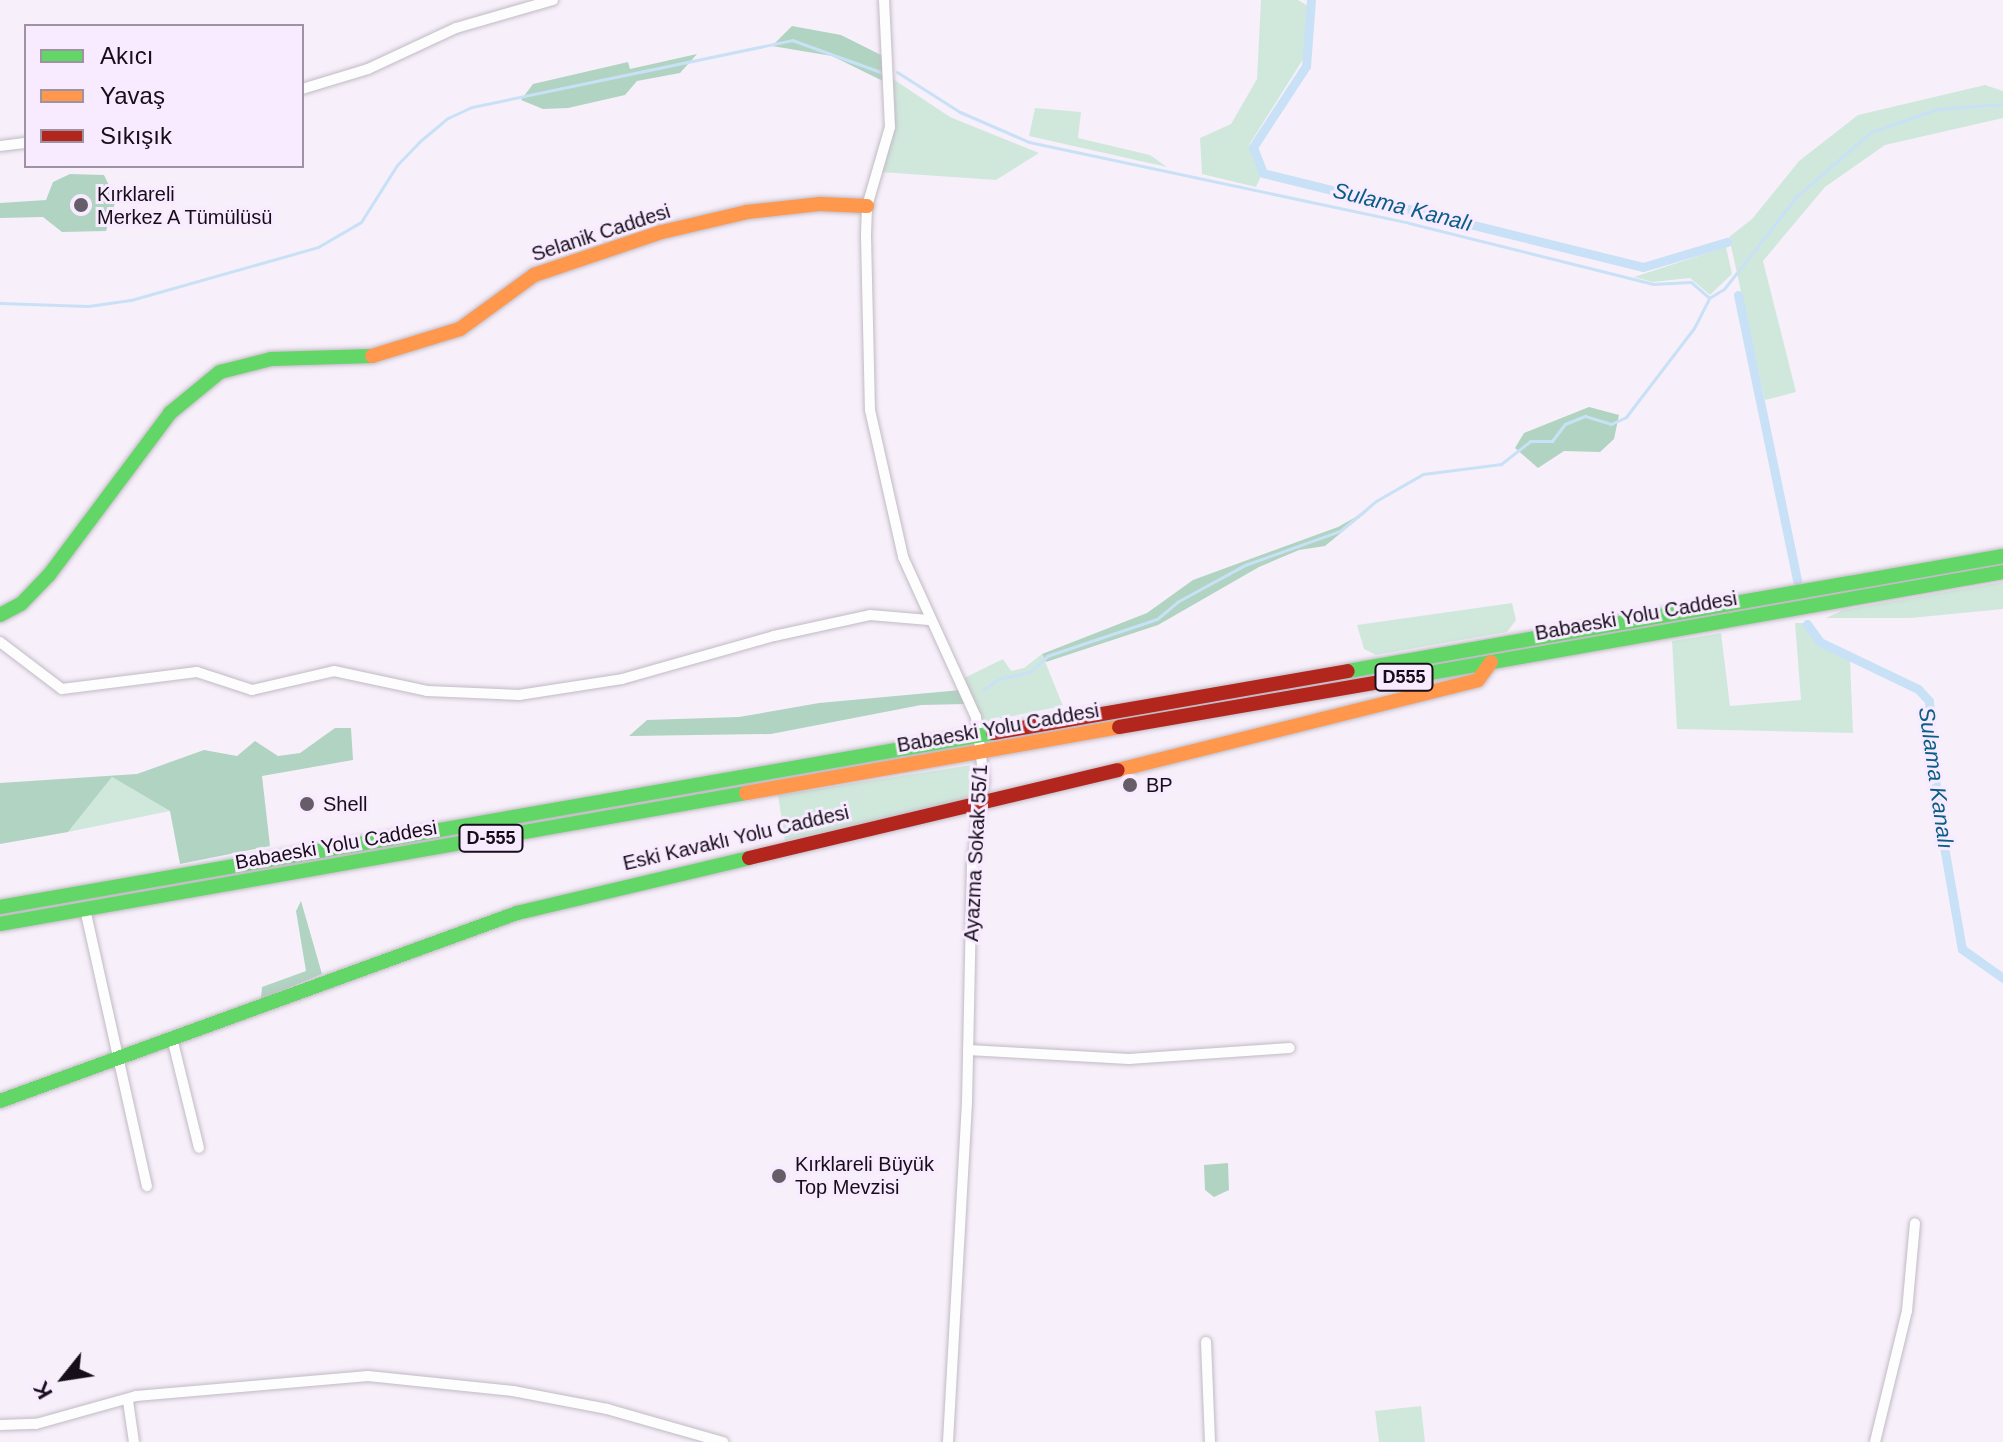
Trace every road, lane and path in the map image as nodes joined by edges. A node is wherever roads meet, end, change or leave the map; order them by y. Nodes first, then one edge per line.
1 (553, 0) edge
2 (884, 0) edge
3 (304, 88) edge
4 (24, 143) edge
5 (0, 146) edge
6 (867, 206) junction
7 (2003, 556) edge
8 (2003, 572) edge
9 (1823, 587) junction
10 (1826, 603) junction
11 (0, 615) edge
12 (929, 620) junction
13 (0, 642) edge
14 (1491, 662) junction
15 (979, 734) junction
16 (982, 751) junction
17 (979, 802) junction
18 (0, 907) edge
19 (85, 909) junction
20 (0, 924) edge
21 (172, 1038) junction
22 (1290, 1048) dead end
23 (968, 1050) junction
24 (116, 1059) junction
25 (0, 1101) edge
26 (199, 1148) dead end
27 (147, 1186) dead end
28 (1915, 1223) dead end
29 (1206, 1342) dead end
30 (128, 1401) junction
31 (0, 1425) edge
32 (134, 1442) edge
33 (723, 1442) edge
34 (948, 1442) edge
35 (1210, 1442) edge
36 (1875, 1442) edge

1 - 3 street
2 - 6 street, Ayazma Sokak 55/1
4 - 5 street
6 - 11 main road, Selanik Caddesi
6 - 12 street, Ayazma Sokak 55/1
7 - 9 main road, Babaeski Yolu Caddesi / D555
8 - 10 main road, Babaeski Yolu Caddesi / D555
9 - 10 main road
9 - 15 main road, Babaeski Yolu Caddesi / D555
10 - 14 main road, Babaeski Yolu Caddesi / D555
12 - 13 street
12 - 15 street, Ayazma Sokak 55/1
14 - 16 main road, Babaeski Yolu Caddesi / D555
14 - 17 main road, Eski Kavaklı Yolu Caddesi
15 - 16 street, Ayazma Sokak 55/1
15 - 18 main road, Babaeski Yolu Caddesi / D-555
16 - 17 street, Ayazma Sokak 55/1
16 - 19 main road, Babaeski Yolu Caddesi / D-555
17 - 21 main road, Eski Kavaklı Yolu Caddesi
17 - 23 street, Ayazma Sokak 55/1
19 - 20 main road, Babaeski Yolu Caddesi / D-555
19 - 24 street
21 - 24 main road, Eski Kavaklı Yolu Caddesi
21 - 26 street
22 - 23 street
23 - 34 street, Ayazma Sokak 55/1
24 - 25 main road, Eski Kavaklı Yolu Caddesi
24 - 27 street
28 - 36 street
29 - 35 street
30 - 31 street
30 - 32 street
30 - 33 street

